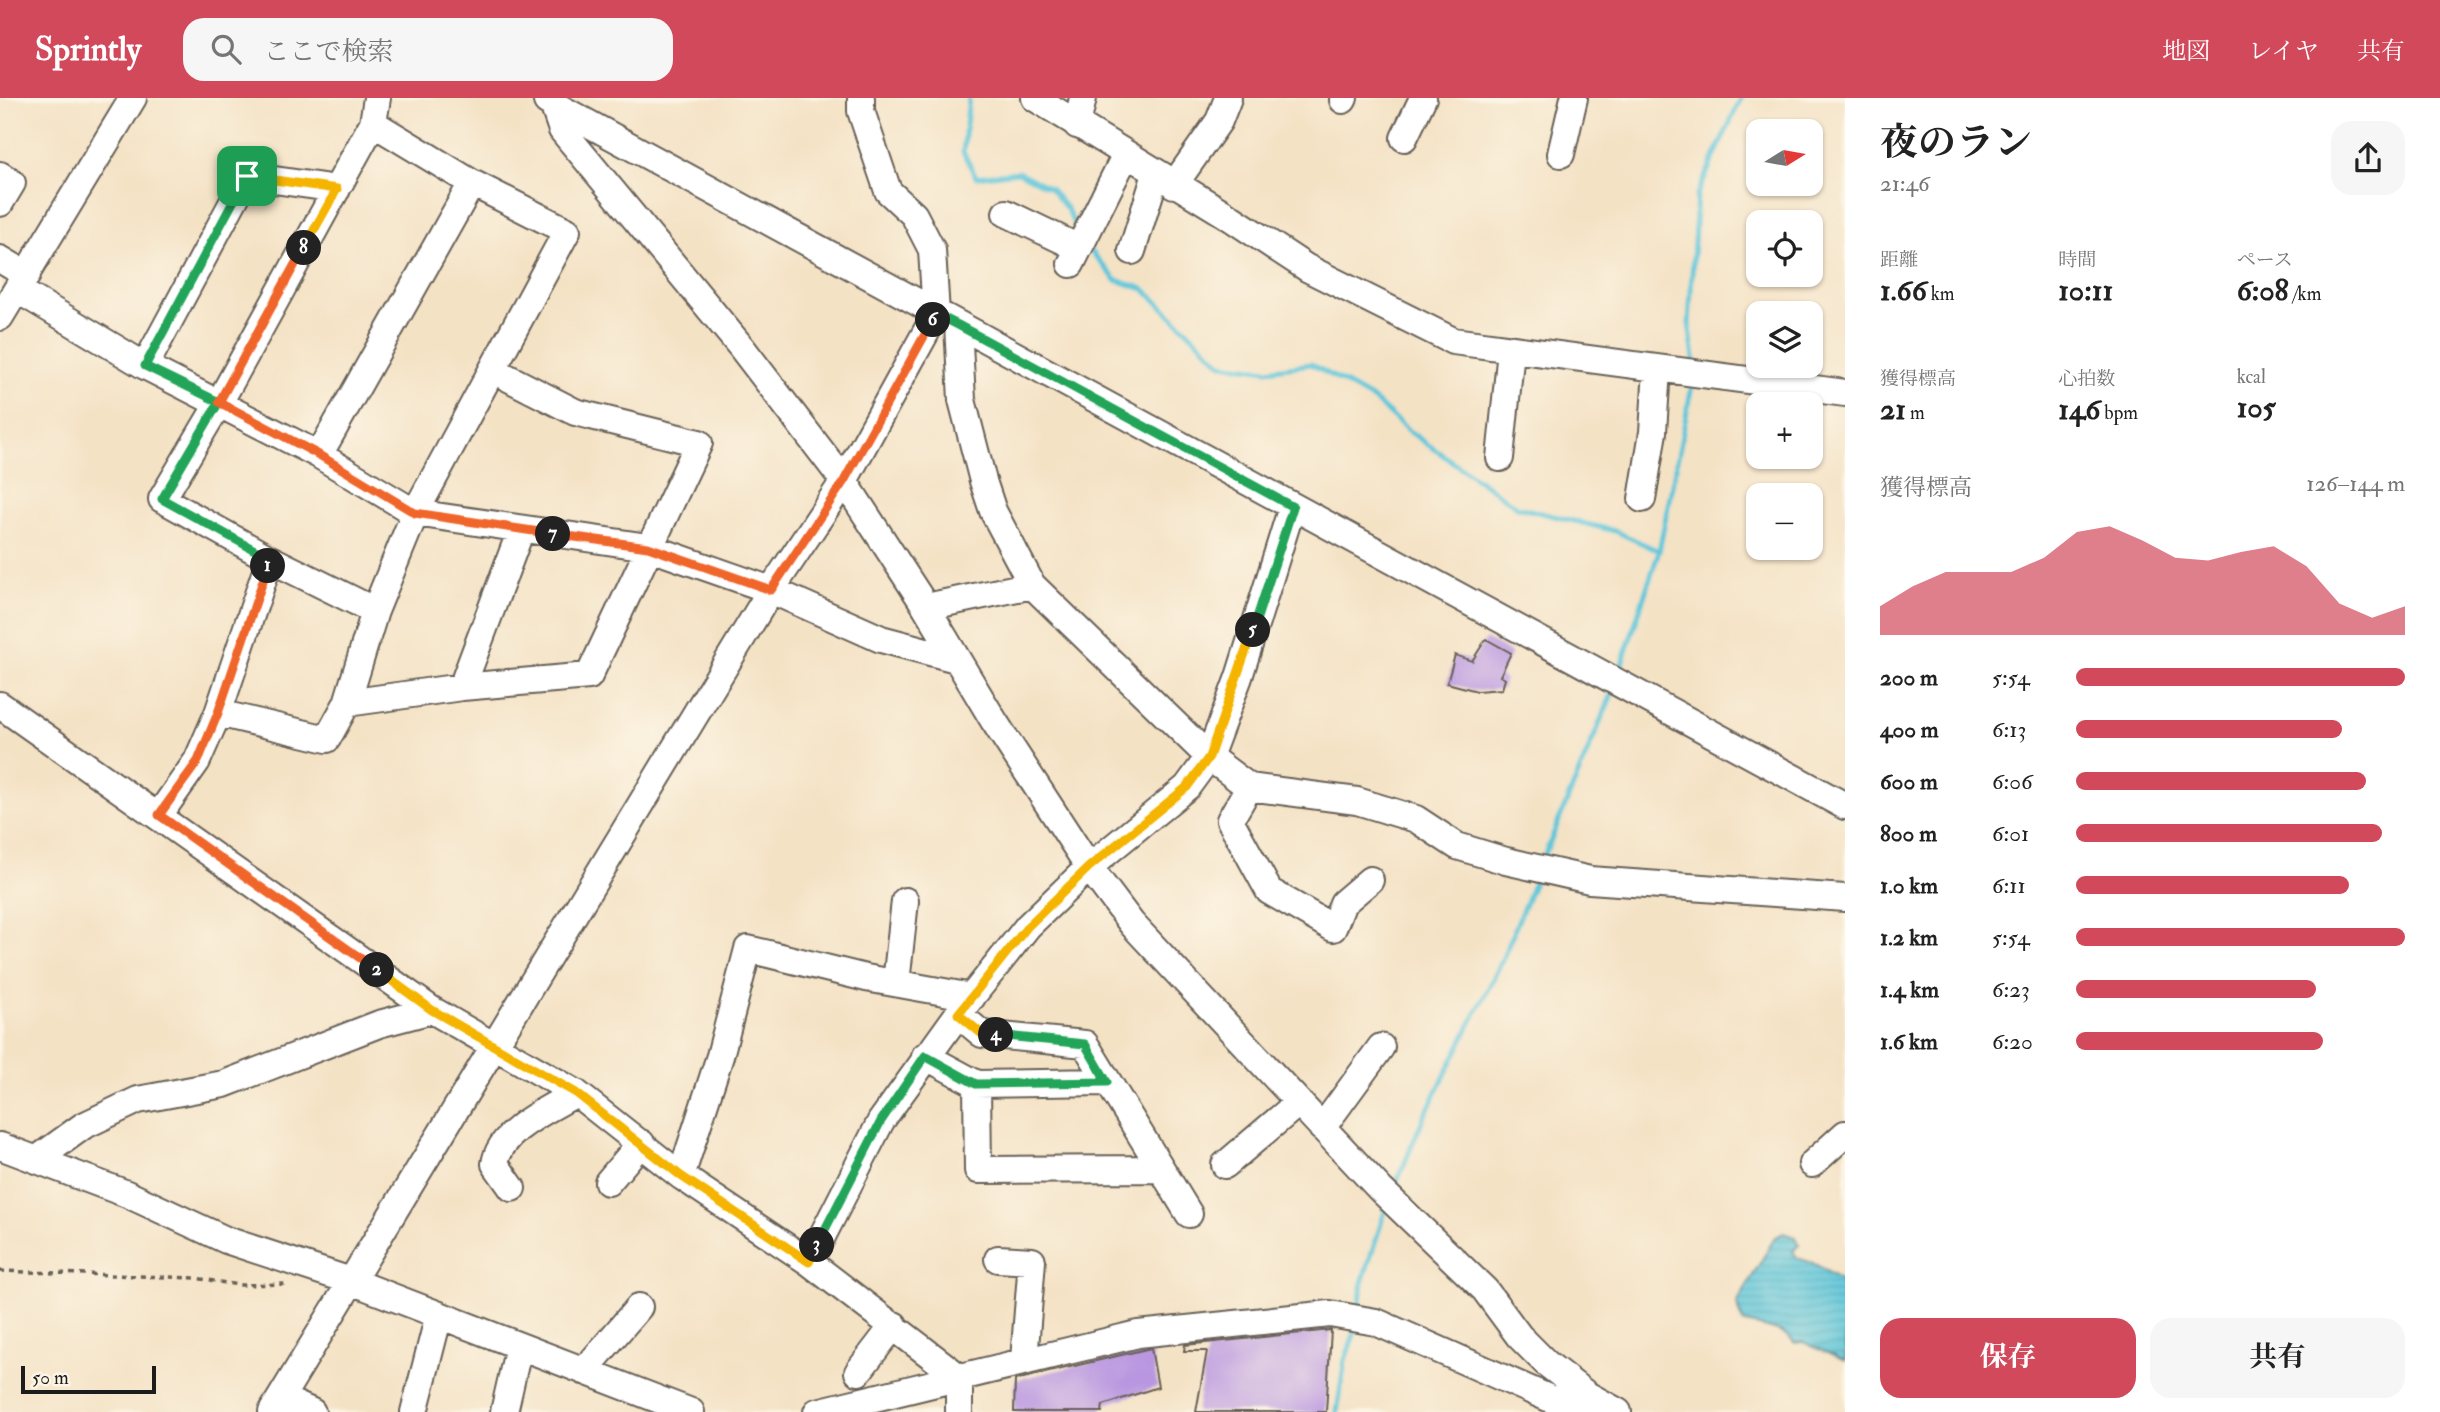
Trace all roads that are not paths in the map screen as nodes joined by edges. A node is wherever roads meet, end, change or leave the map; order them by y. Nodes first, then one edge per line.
1 (133, 98) edge
2 (861, 98) edge
3 (1083, 98) edge
4 (1228, 98) edge
5 (1423, 98) edge
6 (1574, 98) edge
7 (1042, 100) edge
8 (548, 101) edge
9 (375, 111) edge
10 (1077, 125) junction
11 (1404, 138) dead end
12 (1561, 154) dead end
13 (1125, 156) junction
14 (0, 175) edge
15 (1166, 179) junction
16 (472, 183) junction
17 (337, 189) junction
18 (0, 203) edge
19 (1006, 213) dead end
20 (1132, 251) dead end
21 (0, 259) edge
22 (23, 282) junction
23 (0, 317) edge
24 (947, 320) junction
25 (1511, 350) junction
26 (145, 366) junction
27 (1657, 369) junction
28 (493, 370) junction
29 (1845, 393) edge
30 (219, 402) junction
31 (319, 455) junction
32 (1500, 458) dead end
33 (844, 481) junction
34 (1642, 499) dead end
35 (1293, 507) junction
36 (415, 513) junction
37 (521, 530) junction
38 (648, 547) junction
39 (271, 559) junction
40 (1032, 585) junction
41 (771, 590) junction
42 (926, 607) junction
43 (375, 611) junction
44 (956, 659) junction
45 (462, 687) junction
46 (347, 703) junction
47 (0, 705) edge
48 (218, 713) junction
49 (1209, 757) junction
50 (1249, 787) junction
51 (1845, 806) edge
52 (159, 815) junction
53 (1089, 867) junction
54 (1370, 880) dead end
55 (1845, 898) edge
56 (905, 901) dead end
57 (896, 984) junction
58 (965, 1006) junction
59 (432, 1010) junction
60 (497, 1045) junction
61 (1381, 1047) dead end
62 (925, 1056) junction
63 (1107, 1082) junction
64 (976, 1084) junction
65 (576, 1093) junction
66 (1298, 1103) junction
67 (1322, 1128) junction
68 (1845, 1134) edge
69 (641, 1143) junction
70 (0, 1146) edge
71 (36, 1160) junction
72 (1812, 1164) dead end
73 (1225, 1165) dead end
74 (1161, 1169) junction
75 (681, 1176) junction
76 (608, 1182) dead end
77 (512, 1188) dead end
78 (1189, 1214) dead end
79 (998, 1259) dead end
80 (809, 1262) junction
81 (351, 1282) junction
82 (639, 1307) dead end
83 (439, 1315) junction
84 (894, 1325) junction
85 (519, 1346) junction
86 (1024, 1360) junction
87 (584, 1371) junction
88 (858, 1372) dead end
89 (959, 1377) junction
90 (277, 1405) edge
91 (312, 1412) edge
92 (414, 1412) edge
93 (504, 1412) edge
94 (691, 1412) edge
95 (817, 1412) edge
96 (959, 1412) edge
97 (1580, 1412) edge
98 (1618, 1412) edge

1 - 22 street
2 - 24 street
3 - 10 street
4 - 15 street
5 - 11 street
6 - 12 street
7 - 10 street
8 - 24 street
8 - 33 street
9 - 16 street
9 - 17 street
10 - 13 street
13 - 15 street
13 - 19 street
14 - 18 street
15 - 20 street
15 - 25 street
16 - 28 street
16 - 31 street
17 - 26 street
17 - 30 street
21 - 22 street
22 - 23 street
22 - 26 street
24 - 33 street
24 - 35 street
24 - 40 street
25 - 27 street
25 - 32 street
26 - 30 street
27 - 29 street
27 - 34 street
28 - 36 street
28 - 38 street
30 - 31 street
30 - 39 street
31 - 36 street
33 - 41 street
33 - 42 street
35 - 49 street
35 - 51 street
36 - 37 street
36 - 43 street
37 - 38 street
37 - 45 street
38 - 41 street
38 - 45 street
39 - 43 street
39 - 48 street
40 - 42 street
40 - 49 street
41 - 44 street
41 - 60 street
42 - 44 street
43 - 46 street
44 - 53 street
45 - 46 street
46 - 48 street
47 - 52 street
48 - 52 street
49 - 50 street
49 - 53 street
50 - 54 street
50 - 55 street
52 - 59 street
53 - 58 street
53 - 66 street
56 - 57 street
57 - 58 street
57 - 75 street
58 - 62 street
58 - 63 street
59 - 60 street
59 - 71 street
60 - 65 street
60 - 81 street
61 - 67 street
62 - 64 street
62 - 80 street
63 - 64 street
63 - 74 street
64 - 74 street
65 - 69 street
65 - 77 street
66 - 67 street
66 - 73 street
67 - 98 street
68 - 72 street
69 - 75 street
69 - 76 street
70 - 71 street
71 - 81 street
74 - 78 street
75 - 80 street
79 - 86 street
80 - 84 street
81 - 83 street
81 - 90 street
82 - 87 street
83 - 85 street
83 - 92 street
84 - 88 street
84 - 89 street
85 - 87 street
85 - 93 street
86 - 89 street
86 - 97 street
87 - 94 street
89 - 95 street
89 - 96 street
90 - 91 street

